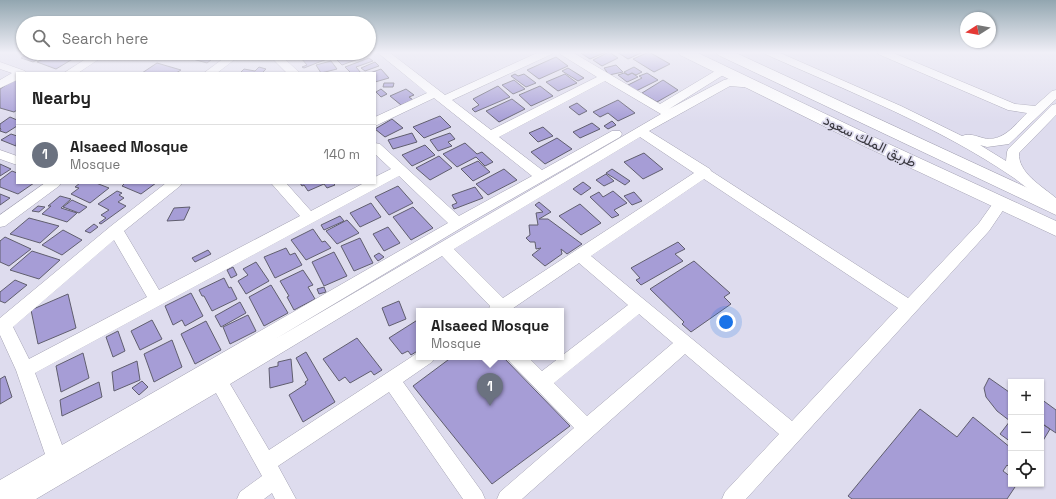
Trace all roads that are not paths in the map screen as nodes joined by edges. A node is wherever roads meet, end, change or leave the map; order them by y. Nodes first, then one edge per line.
1 (412, 75) edge
2 (490, 75) edge
3 (602, 75) edge
4 (716, 75) edge
5 (735, 75) edge
6 (756, 75) edge
7 (772, 75) edge
8 (821, 75) edge
9 (937, 75) edge
10 (16, 76) edge
11 (605, 77) junction
12 (0, 85) edge
13 (757, 86) junction
14 (1056, 93) edge
15 (439, 96) junction
16 (1012, 107) junction
17 (1056, 108) edge
18 (1039, 109) junction
19 (665, 111) junction
20 (913, 116) junction
21 (376, 122) edge
22 (1026, 122) junction
23 (880, 126) junction
24 (640, 131) junction
25 (490, 136) junction
26 (376, 148) edge
27 (0, 154) edge
28 (16, 161) edge
29 (400, 170) junction
30 (705, 172) junction
31 (540, 176) junction
32 (1020, 176) junction
33 (376, 182) edge
34 (53, 184) edge
35 (174, 184) edge
36 (279, 184) edge
37 (373, 184) edge
38 (1001, 203) junction
39 (1056, 207) edge
40 (309, 217) junction
41 (0, 222) edge
42 (457, 223) junction
43 (1056, 229) edge
44 (116, 230) junction
45 (444, 248) junction
46 (580, 255) junction
47 (156, 299) junction
48 (639, 305) junction
49 (909, 307) junction
50 (498, 308) edge
51 (500, 308) edge
52 (2, 326) edge
53 (685, 343) junction
54 (421, 360) edge
55 (519, 360) edge
56 (25, 370) junction
57 (391, 380) junction
58 (219, 382) junction
59 (541, 383) junction
60 (587, 429) junction
61 (793, 434) junction
62 (57, 459) junction
63 (270, 471) junction
64 (0, 491) edge
65 (17, 499) edge
66 (247, 499) edge
67 (286, 499) edge
68 (475, 499) edge
69 (507, 499) edge
70 (732, 499) edge

1 - 15 street
2 - 15 street
3 - 11 street
4 - 19 street
5 - 13 main road, طريق الملك سعود
6 - 23 main road
7 - 23 main road, طريق الملك سعود
8 - 20 street
9 - 16 street
10 - 12 street
11 - 19 street
11 - 25 street
13 - 19 street
13 - 38 main road, طريق الملك سعود
14 - 18 street
15 - 21 street
15 - 25 street
16 - 18 street
16 - 22 street
17 - 32 street
18 - 22 street
19 - 24 street
19 - 31 street
20 - 22 street
20 - 32 street
23 - 39 main road, طريق الملك سعود
24 - 30 street
24 - 45 street
25 - 31 street
26 - 29 street
27 - 28 street
29 - 33 street
29 - 42 street
30 - 46 street
30 - 49 street
31 - 42 street
32 - 39 street
34 - 41 street
35 - 44 street
36 - 40 street
37 - 40 street
38 - 43 main road, طريق الملك سعود
38 - 49 street
40 - 47 street
42 - 62 street
44 - 47 street
44 - 52 street
45 - 50 street
45 - 58 street
46 - 48 street
46 - 51 street
47 - 56 street
48 - 53 street
48 - 59 street
49 - 61 street
52 - 56 street
53 - 60 street
53 - 61 street
54 - 57 street
55 - 59 street
56 - 62 street
57 - 63 street
57 - 68 street
58 - 63 street
58 - 65 street
59 - 60 street
60 - 69 street
61 - 70 street
62 - 64 street
63 - 66 street
63 - 67 street

